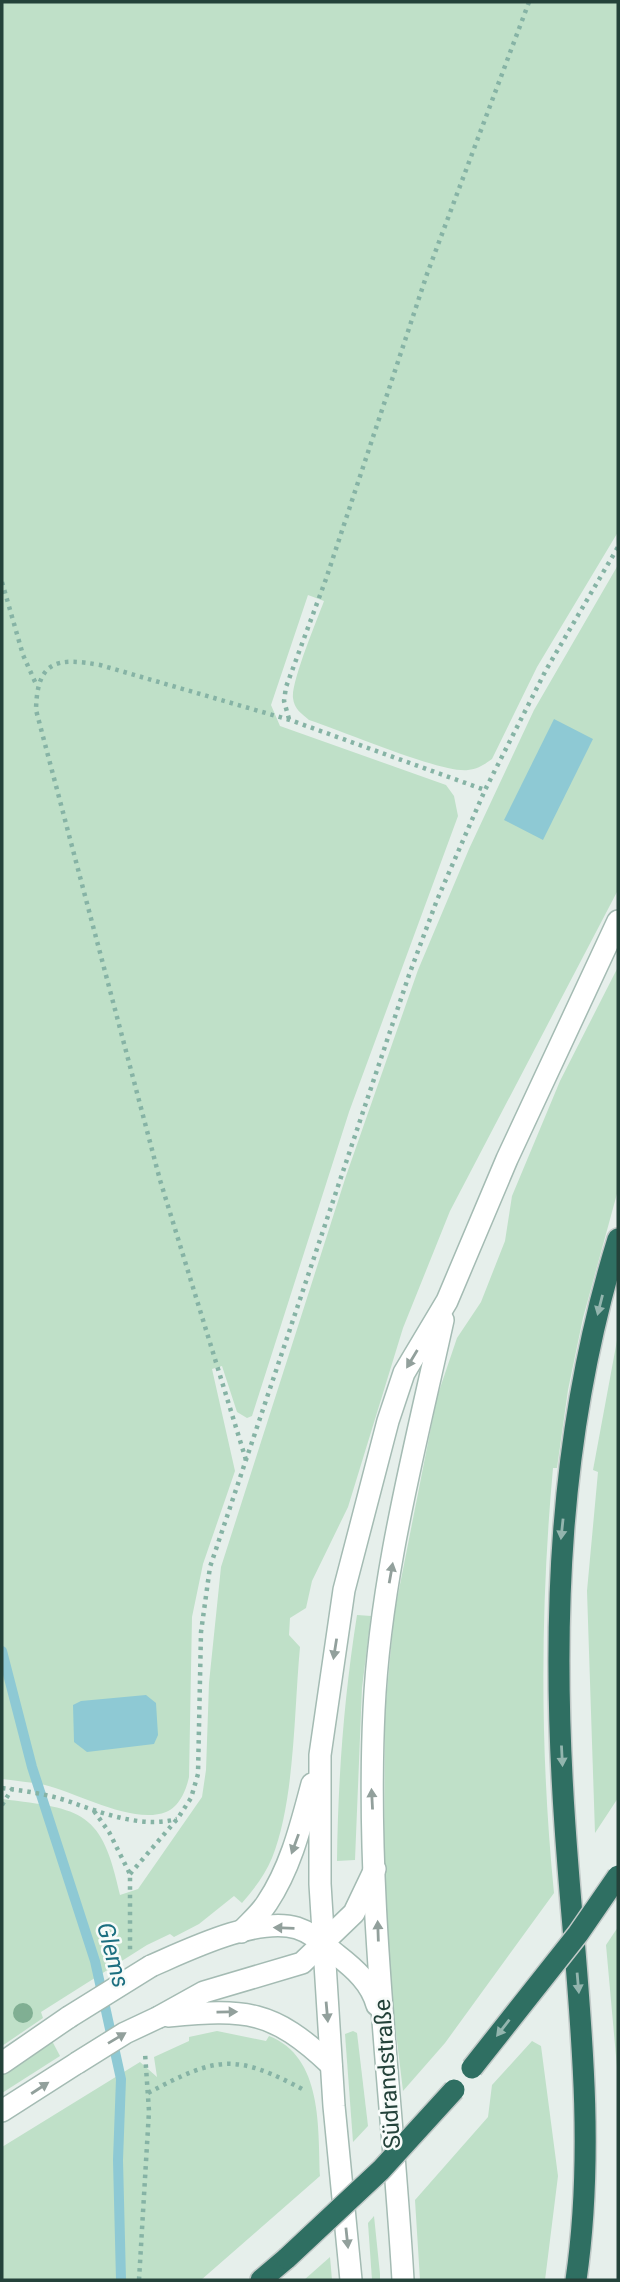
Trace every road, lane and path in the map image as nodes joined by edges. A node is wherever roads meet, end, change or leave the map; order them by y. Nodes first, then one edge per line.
1 (529, 2) edge
2 (618, 547) edge
3 (2, 582) edge
4 (36, 684) junction
5 (290, 720) junction
6 (485, 790) junction
7 (618, 921) edge
8 (618, 1239) edge
9 (447, 1301) junction
10 (247, 1460) junction
11 (320, 1755) junction
12 (2, 1788) edge
13 (12, 1789) junction
14 (2, 1805) edge
15 (94, 1811) junction
16 (178, 1818) junction
17 (376, 1867) junction
18 (618, 1876) edge
19 (241, 1932) junction
20 (323, 1943) junction
21 (159, 2017) junction
22 (381, 2024) junction
23 (2, 2063) edge
24 (147, 2064) dead end
25 (331, 2065) junction
26 (148, 2093) junction
27 (334, 2106) junction
28 (2, 2111) edge
29 (139, 2280) edge
30 (261, 2280) edge
31 (351, 2280) edge
32 (403, 2280) edge
33 (576, 2280) edge

1 - 5 path
2 - 6 path
3 - 4 path
4 - 5 path
4 - 10 path
5 - 6 path
6 - 10 path
7 - 9 main road
8 -> 33 highway
9 -> 11 main road
17 -> 9 main road, Südrandstraße
10 - 16 path
11 -> 19 main road
11 - 20 main road
12 - 13 path
13 - 14 path
13 - 15 path
15 - 16 path
15 - 16 path
17 - 20 main road
22 -> 17 main road, Südrandstraße
18 -> 30 highway, bridge
20 -> 19 main road
19 - 23 main road, bridge
20 - 21 main road
20 - 22 main road
20 -> 25 main road
21 -> 25 main road
28 -> 21 main road, bridge
22 - 32 main road, Südrandstraße
24 - 26 path
25 - 27 main road
26 - 27 path
26 - 29 path
27 -> 31 main road

